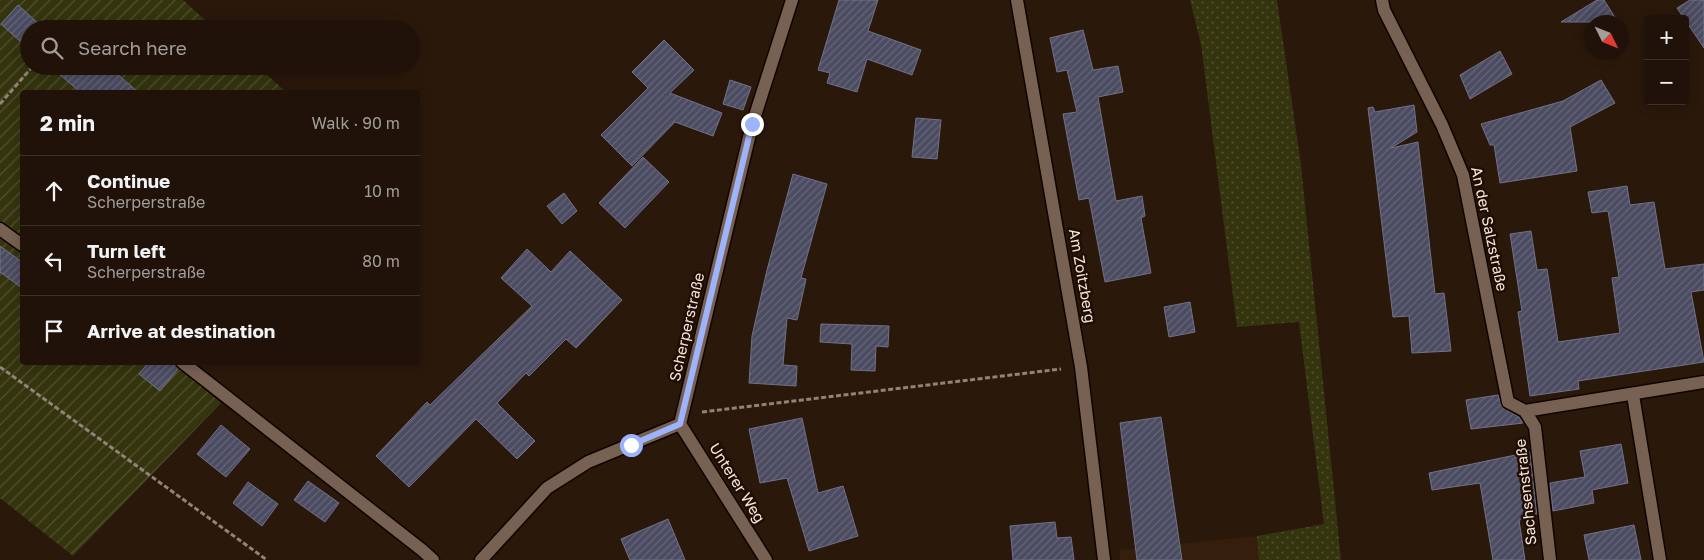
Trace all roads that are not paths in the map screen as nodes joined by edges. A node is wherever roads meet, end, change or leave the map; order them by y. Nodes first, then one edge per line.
1 (792, 0) edge
2 (1017, 0) edge
3 (1382, 0) edge
4 (0, 229) edge
5 (20, 244) edge
6 (186, 365) edge
7 (1704, 382) edge
8 (1633, 394) junction
9 (1525, 411) junction
10 (682, 419) junction
11 (433, 560) edge
12 (481, 560) edge
13 (766, 560) edge
14 (1104, 560) edge
15 (1550, 560) edge
16 (1660, 560) edge

1 - 10 street, Scherperstraße
2 - 14 street, Am Zoitzberg
3 - 9 street, An der Salzstraße
4 - 5 street
6 - 11 street
7 - 8 street
8 - 9 street
8 - 16 street
9 - 15 street, Sachsenstraße
10 - 12 street
10 - 13 street, Unterer Weg

